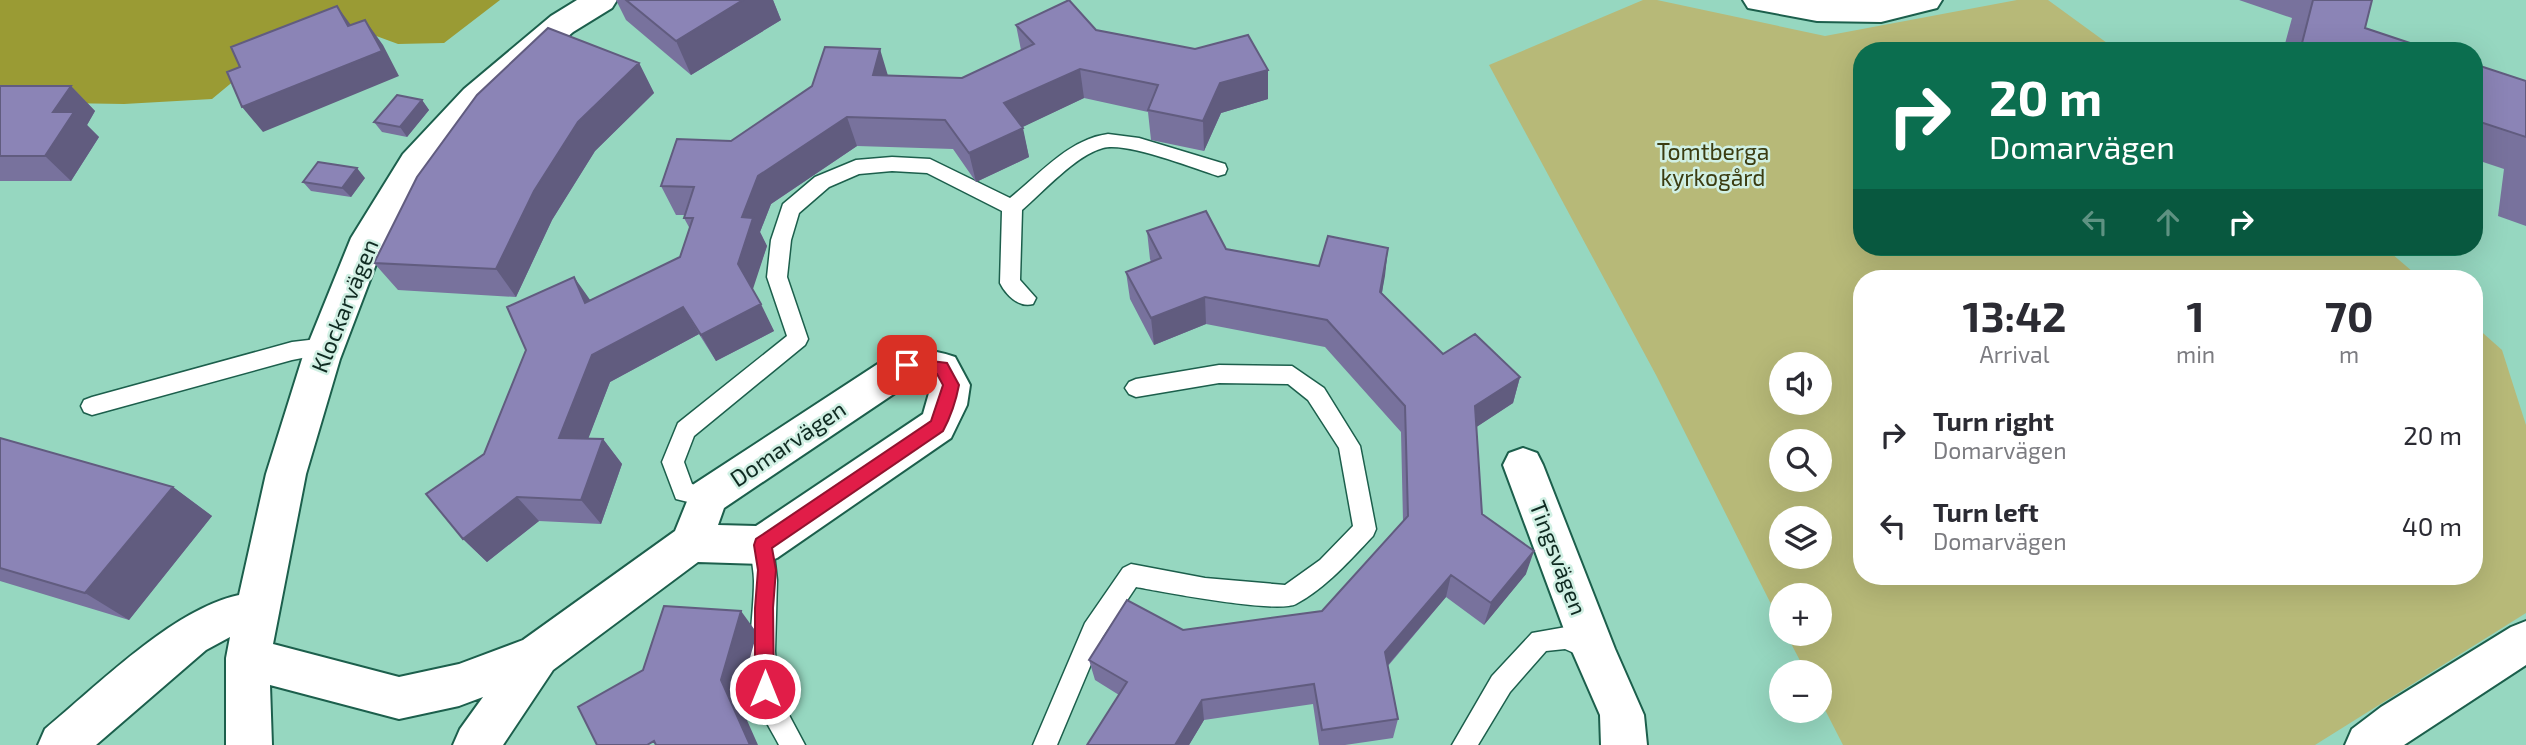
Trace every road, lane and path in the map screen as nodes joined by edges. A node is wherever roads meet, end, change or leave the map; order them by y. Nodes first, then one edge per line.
1 (601, 0) edge
2 (1759, 0) edge
3 (1926, 0) edge
4 (1217, 169) dead end
5 (1012, 207) junction
6 (1026, 298) dead end
7 (326, 346) junction
8 (1136, 388) dead end
9 (92, 406) dead end
10 (1523, 465) dead end
11 (708, 497) junction
12 (691, 543) junction
13 (762, 545) junction
14 (257, 611) junction
15 (2526, 641) edge
16 (1594, 651) junction
17 (538, 655) junction
18 (248, 658) junction
19 (242, 739) edge
20 (61, 745) edge
21 (476, 745) edge
22 (793, 745) edge
23 (1045, 745) edge
24 (1464, 745) edge
25 (1624, 745) edge
26 (2368, 745) edge

1 - 7 street, Klockarvägen
2 - 3 street
4 - 5 lane
5 - 6 lane
5 - 11 lane
7 - 9 lane
7 - 14 street, Klockarvägen
8 - 23 lane
10 - 16 street, Tingsvägen
11 - 12 street, Domarvägen
11 - 13 street, Domarvägen
12 - 13 street
12 - 17 street
13 - 22 lane
14 - 18 street, Klockarvägen
14 - 20 street
15 - 26 street
16 - 24 lane, Tingsvägen
16 - 25 street, Tingsvägen
17 - 18 street
17 - 21 street
18 - 19 street, Klockarvägen

